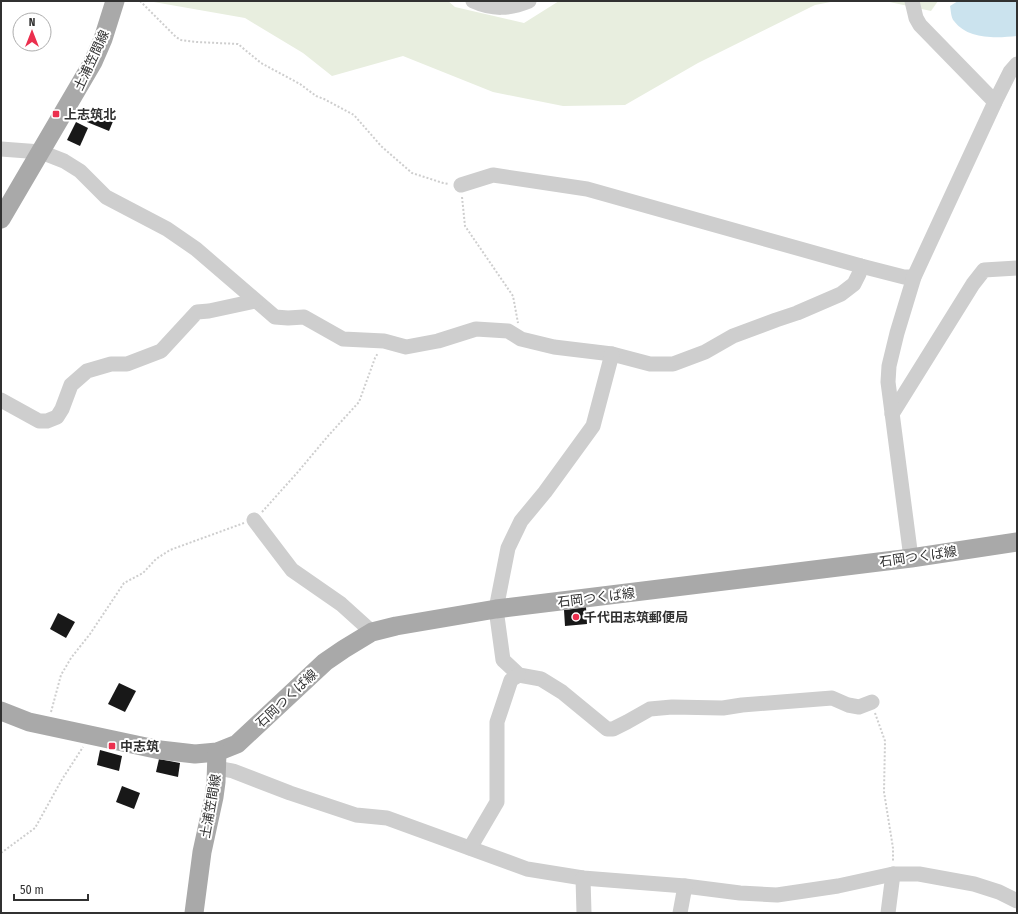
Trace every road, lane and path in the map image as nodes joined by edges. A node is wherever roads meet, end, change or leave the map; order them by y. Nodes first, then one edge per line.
1 (115, 1) edge
2 (140, 1) edge
3 (473, 1) edge
4 (529, 1) edge
5 (912, 1) edge
6 (1017, 64) edge
7 (995, 102) junction
8 (1, 149) edge
9 (41, 152) junction
10 (461, 185) junction
11 (1, 219) edge
12 (861, 266) junction
13 (1017, 268) edge
14 (914, 277) junction
15 (255, 301) junction
16 (520, 339) junction
17 (384, 341) junction
18 (612, 354) junction
19 (1, 400) edge
20 (892, 414) junction
21 (254, 520) junction
22 (1017, 542) edge
23 (911, 558) junction
24 (496, 609) junction
25 (372, 632) junction
26 (519, 674) junction
27 (872, 702) joint
28 (5, 715) edge
29 (46, 726) junction
30 (89, 735) junction
31 (217, 760) junction
32 (470, 848) junction
33 (1, 853) edge
34 (893, 874) junction
35 (583, 878) junction
36 (685, 886) junction
37 (1017, 901) edge
38 (194, 913) edge
39 (584, 913) edge
40 (680, 913) edge
41 (888, 913) edge

1 - 9 main road, 土浦笠間線
2 - 10 path
3 - 4 street
5 - 7 street
6 - 7 street
7 - 14 street
8 - 9 street
9 - 11 main road, 土浦笠間線
9 - 15 street
10 - 12 street
10 - 16 path
12 - 14 street
12 - 18 street
13 - 20 street
14 - 20 street
15 - 17 street
15 - 19 street
16 - 17 street
16 - 18 street
17 - 21 path
18 - 24 street
20 - 23 street
21 - 25 street
21 - 29 path
22 - 23 main road, 石岡つくば線
23 - 24 main road, 石岡つくば線
24 - 25 main road, 石岡つくば線
24 - 26 street
25 - 31 main road, 石岡つくば線
26 - 27 street
26 - 32 street
27 - 34 path
28 - 29 main road, 土浦笠間線
29 - 30 main road, 土浦笠間線
30 - 31 main road, 土浦笠間線
30 - 33 path
31 - 32 street
31 - 38 main road, 土浦笠間線
32 - 35 street
34 - 36 street
34 - 37 street
34 - 41 street
35 - 36 street
35 - 39 street
36 - 40 street

